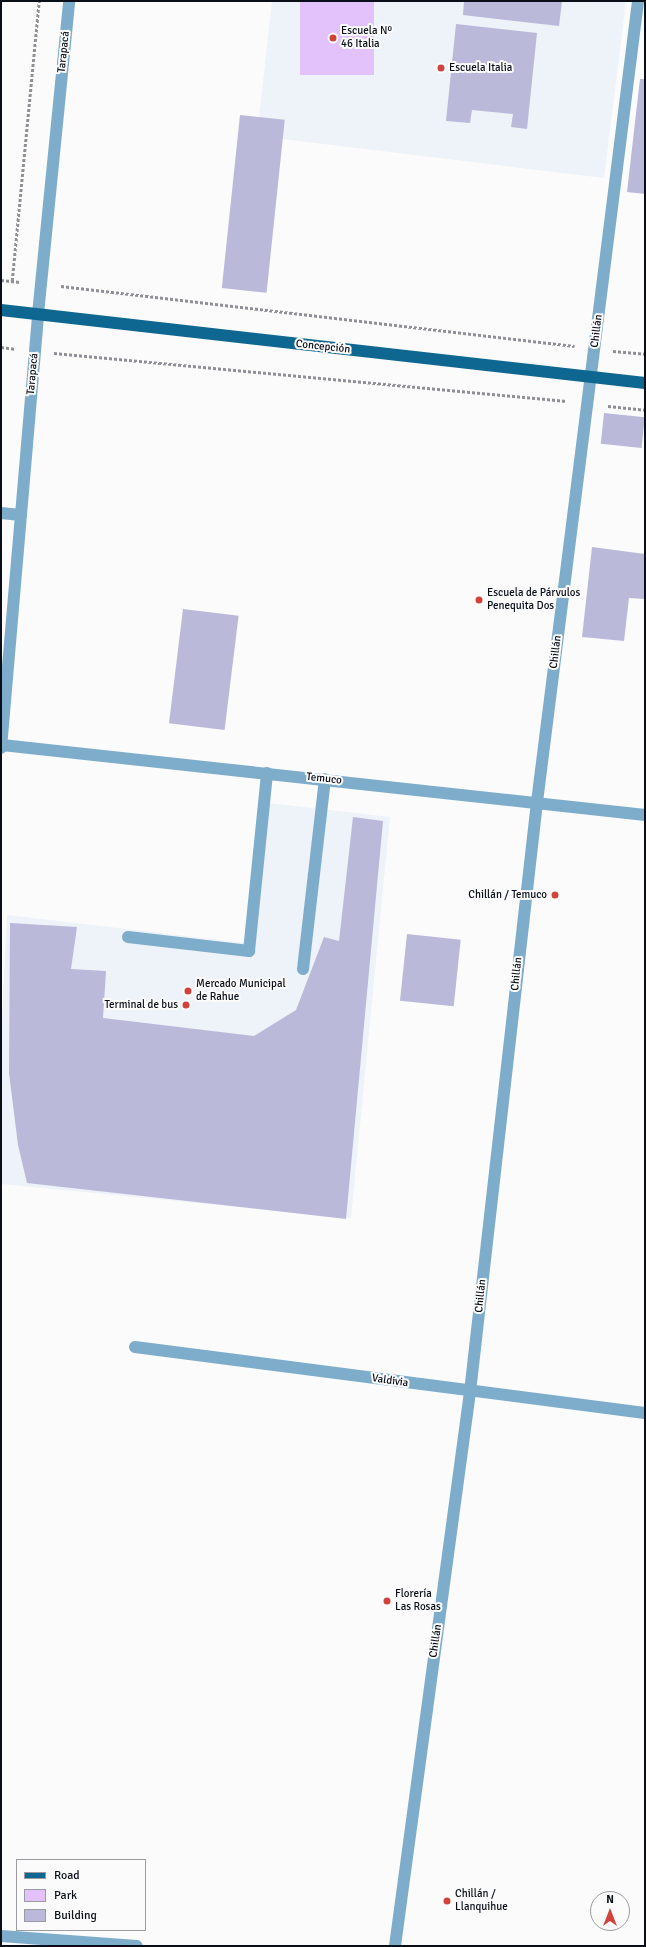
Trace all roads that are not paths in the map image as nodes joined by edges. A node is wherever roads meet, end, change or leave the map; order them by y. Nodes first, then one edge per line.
1 (68, 1) edge
2 (640, 4) edge
3 (1, 310) edge
4 (38, 314) junction
5 (591, 377) junction
6 (645, 383) edge
7 (1, 513) edge
8 (21, 515) junction
9 (1, 746) edge
10 (267, 773) junction
11 (325, 779) junction
12 (537, 802) junction
13 (645, 815) edge
14 (128, 937) dead end
15 (303, 969) dead end
16 (135, 1347) dead end
17 (470, 1392) junction
18 (645, 1413) edge
19 (1, 1936) edge
20 (137, 1946) edge
21 (395, 1946) edge

1 - 4 street, Tarapacá
2 - 5 street, Chillán
3 - 4 main road, Concepción
4 - 5 main road, Concepción
4 - 8 street, Tarapacá
5 - 6 main road, Concepción
5 - 12 street, Chillán
7 - 8 street
8 - 9 street, Tarapacá
9 - 10 street, Temuco
10 - 11 street, Temuco
10 - 14 street
11 - 12 street, Temuco
11 - 15 street
12 - 13 street, Temuco
12 - 17 street, Chillán
16 - 17 street, Valdivia
17 - 18 street, Valdivia
17 - 21 street, Chillán
19 - 20 street

